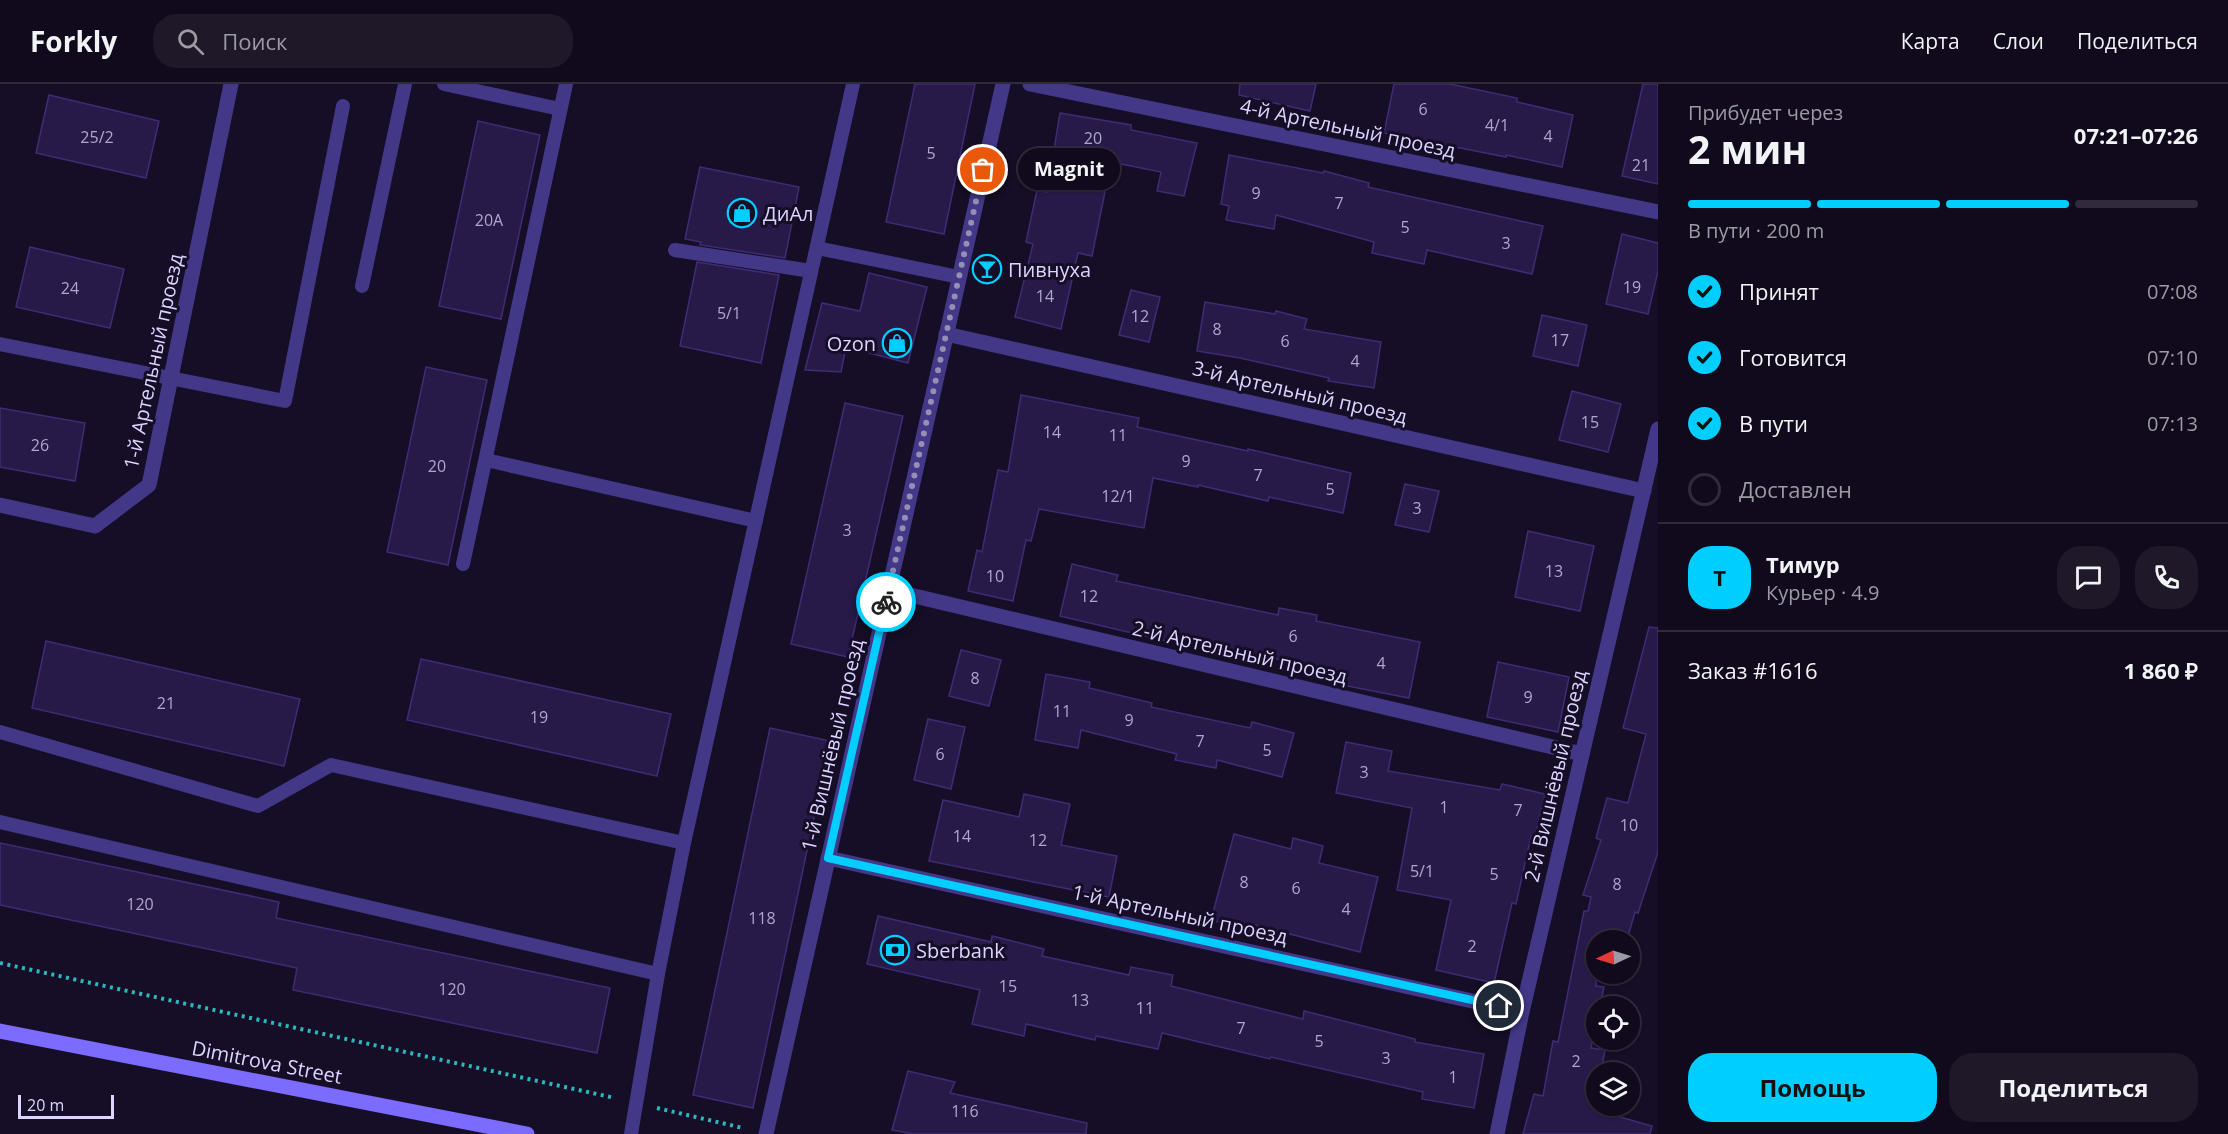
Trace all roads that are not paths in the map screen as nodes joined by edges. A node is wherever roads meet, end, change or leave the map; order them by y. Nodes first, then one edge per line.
1 (231, 84) edge
2 (405, 84) edge
3 (444, 84) edge
4 (566, 84) edge
5 (853, 84) edge
6 (1003, 84) edge
7 (1030, 84) edge
8 (343, 106) dead end
9 (560, 109) junction
10 (1658, 212) edge
11 (817, 248) junction
12 (675, 250) dead end
13 (811, 271) junction
14 (959, 277) junction
15 (362, 286) dead end
16 (946, 334) junction
17 (0, 344) edge
18 (171, 378) junction
19 (1658, 429) edge
20 (486, 460) junction
21 (1644, 491) junction
22 (0, 505) edge
23 (756, 521) junction
24 (464, 564) dead end
25 (889, 590) junction
26 (0, 732) edge
27 (1582, 754) junction
28 (0, 822) edge
29 (684, 843) junction
30 (828, 858) junction
31 (658, 974) junction
32 (1522, 1012) junction
33 (0, 1031) edge
34 (527, 1134) edge
35 (631, 1134) edge
36 (766, 1134) edge
37 (1497, 1134) edge

1 - 18 street, 1-й Артельный проезд
2 - 15 lane
3 - 9 lane
4 - 9 lane
5 - 11 lane
6 - 14 street, 1-й Вишнёвый проезд
7 - 10 street, 4-й Артельный проезд
8 - 18 lane
9 - 20 lane
11 - 13 lane
11 - 14 lane
12 - 13 lane
13 - 23 lane
14 - 16 street, 1-й Вишнёвый проезд
16 - 21 street, 3-й Артельный проезд
16 - 25 street, 1-й Вишнёвый проезд
17 - 18 lane
18 - 22 street, 1-й Артельный проезд
19 - 21 street, 2-й Вишнёвый проезд
20 - 23 lane
20 - 24 lane
21 - 27 street, 2-й Вишнёвый проезд
23 - 29 lane
25 - 27 street, 2-й Артельный проезд
25 - 30 street, 1-й Вишнёвый проезд
26 - 29 lane
27 - 32 street, 2-й Вишнёвый проезд
28 - 31 lane
29 - 31 lane
30 - 32 street, 1-й Артельный проезд
30 - 36 street, 1-й Вишнёвый проезд
31 - 35 lane
32 - 37 street, 2-й Вишнёвый проезд
33 - 34 street, Dimitrova Street

